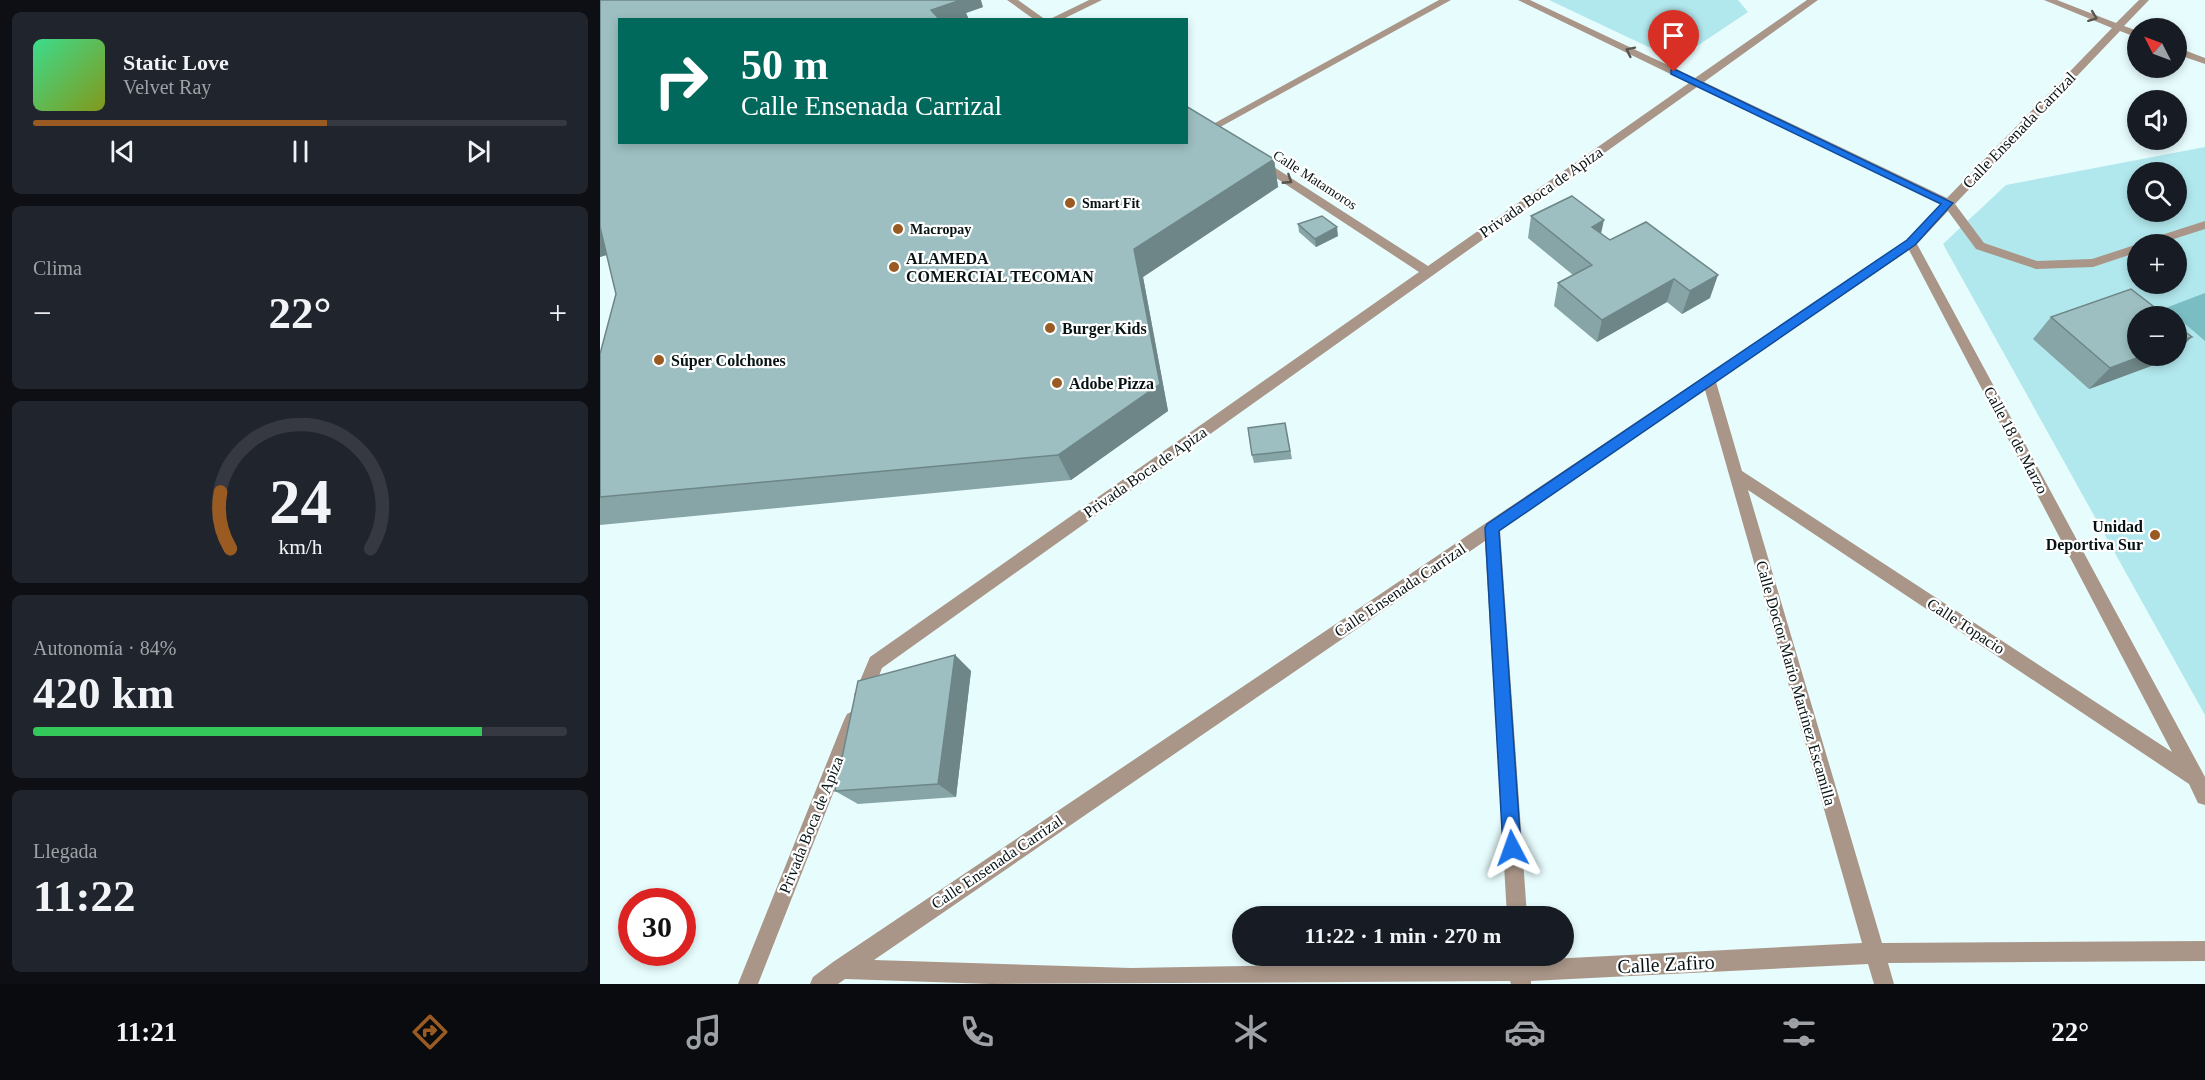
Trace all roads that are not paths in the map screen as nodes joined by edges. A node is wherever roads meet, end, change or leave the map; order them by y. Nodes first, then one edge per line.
1 (1012, 0) edge
2 (1097, 0) edge
3 (1446, 0) edge
4 (1523, 0) edge
5 (1813, 0) edge
6 (2049, 0) edge
7 (2144, 0) edge
8 (1039, 18) edge
9 (1056, 18) edge
10 (2118, 27) junction
11 (2127, 31) edge
12 (2187, 54) edge
13 (2205, 61) edge
14 (1696, 82) junction
15 (1210, 129) edge
16 (1249, 155) edge
17 (1948, 203) junction
18 (2205, 225) edge
19 (2178, 234) edge
20 (1911, 243) junction
21 (2127, 252) edge
22 (1428, 272) junction
23 (1709, 381) junction
24 (1736, 474) junction
25 (1492, 528) junction
26 (2195, 778) junction
27 (2205, 795) edge
28 (1515, 906) edge
29 (2205, 951) edge
30 (1875, 953) junction
31 (840, 969) junction
32 (1520, 970) edge
33 (1130, 981) edge
34 (748, 984) edge
35 (820, 984) edge
36 (1884, 984) edge

1 - 8 street
2 - 9 street
3 - 15 street
14 -> 4 street
5 - 14 street, Privada Boca de Apiza
6 -> 10 street
7 - 10 street, Calle Ensenada Carrizal
10 - 11 street
10 - 17 street, Calle Ensenada Carrizal
12 - 13 street
14 - 17 street
14 - 22 street, Privada Boca de Apiza
16 -> 22 street, Calle Matamoros
17 - 20 street, Calle Ensenada Carrizal
17 - 21 street
18 - 19 street
20 - 23 street, Calle Ensenada Carrizal
20 - 26 street, Calle 18 de Marzo
22 - 34 street, Privada Boca de Apiza
23 - 24 street, Calle Doctor Mario Martínez Escamilla
23 - 25 street, Calle Ensenada Carrizal
24 - 26 street, Calle Topacio
24 - 30 street, Calle Doctor Mario Martínez Escamilla
25 - 28 street
25 - 31 street, Calle Ensenada Carrizal
26 - 27 street, Calle 18 de Marzo
29 - 30 street, Calle Zafiro
30 - 32 street, Calle Zafiro
30 - 36 street, Calle Doctor Mario Martínez Escamilla
31 - 33 street, Calle Zafiro
31 - 35 street, Calle Ensenada Carrizal
32 - 33 street, Calle Zafiro

